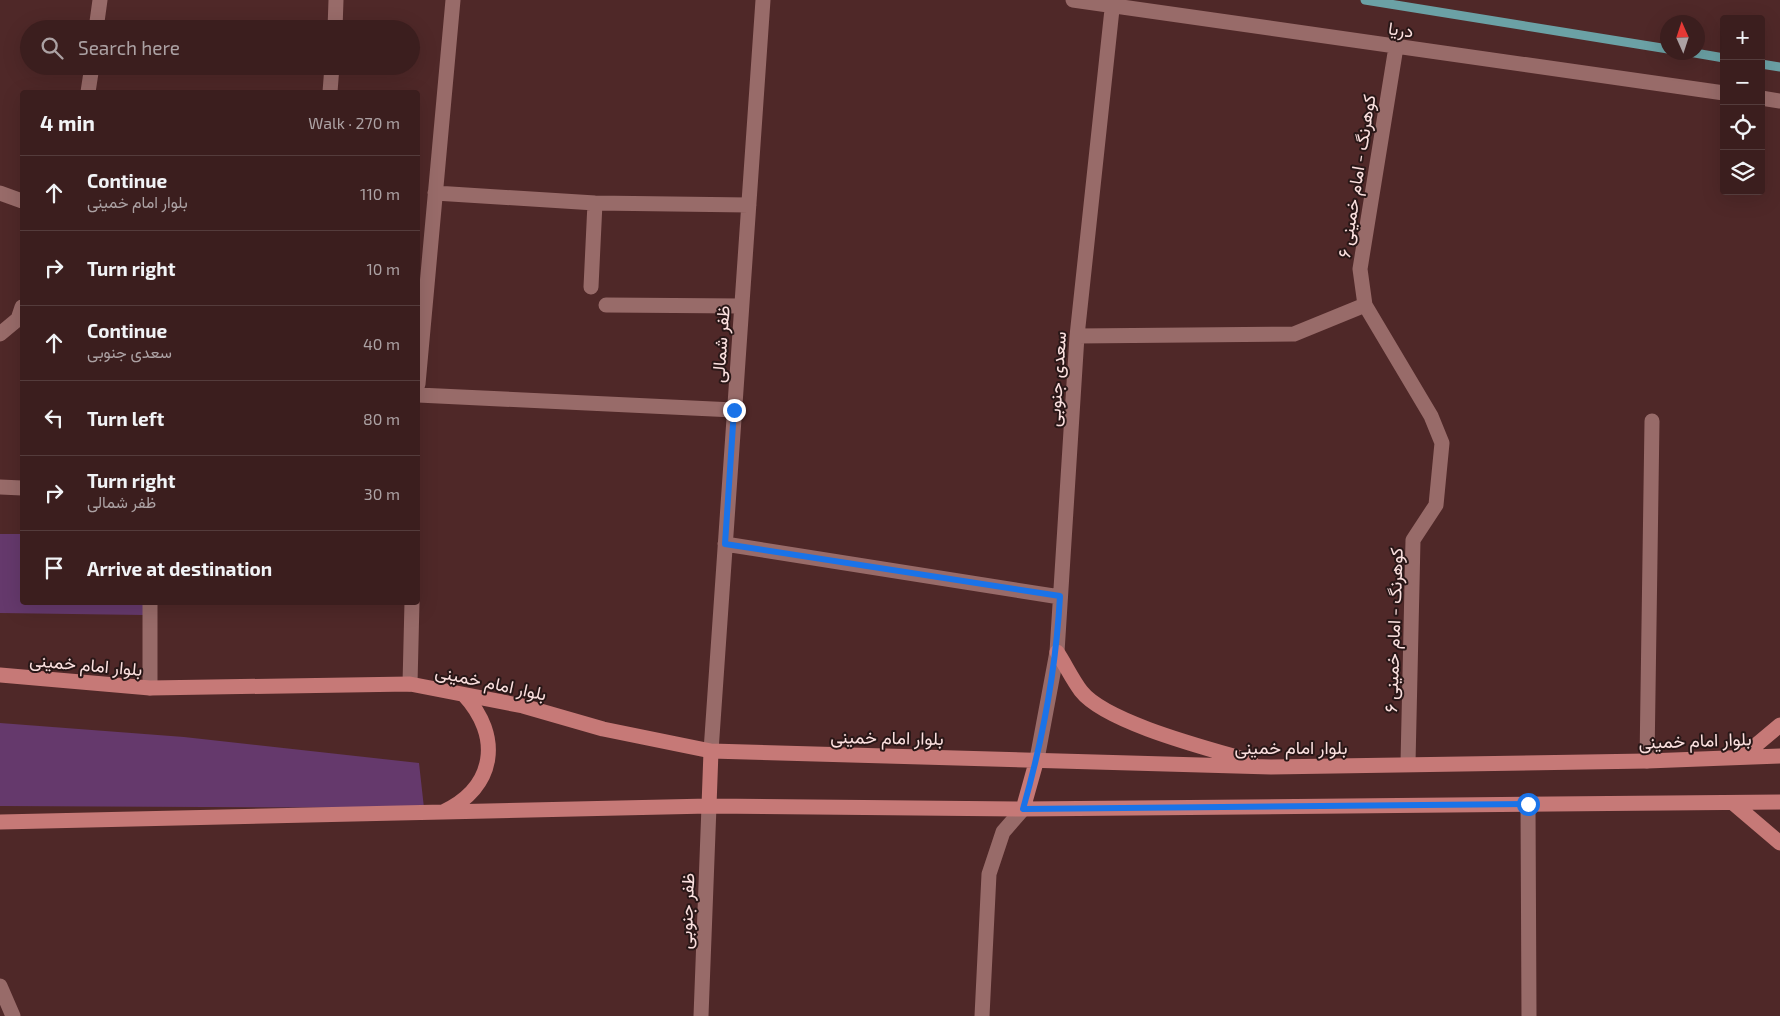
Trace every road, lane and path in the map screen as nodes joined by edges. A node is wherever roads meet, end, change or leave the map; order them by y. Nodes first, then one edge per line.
1 (100, 0) edge
2 (336, 0) edge
3 (453, 0) edge
4 (763, 0) edge
5 (1072, 0) edge
6 (1113, 3) edge
7 (97, 20) edge
8 (335, 20) edge
9 (1396, 47) junction
10 (91, 75) edge
11 (331, 75) edge
12 (88, 90) edge
13 (330, 90) edge
14 (1720, 92) edge
15 (1765, 99) edge
16 (1780, 101) edge
17 (0, 193) edge
18 (434, 193) junction
19 (20, 200) edge
20 (595, 203) junction
21 (749, 205) junction
22 (591, 287) dead end
23 (606, 305) dead end
24 (1365, 305) junction
25 (741, 306) junction
26 (20, 313) edge
27 (0, 334) edge
28 (1077, 336) junction
29 (420, 360) edge
30 (420, 395) edge
31 (734, 410) junction
32 (1652, 421) dead end
33 (0, 487) edge
34 (20, 488) edge
35 (725, 544) junction
36 (1060, 596) junction
37 (150, 605) edge
38 (412, 605) edge
39 (1057, 652) junction
40 (0, 675) edge
41 (410, 684) junction
42 (150, 688) junction
43 (464, 695) junction
44 (1780, 725) edge
45 (712, 752) junction
46 (1742, 756) junction
47 (1780, 756) edge
48 (1037, 759) junction
49 (1648, 761) junction
50 (1408, 764) junction
51 (1271, 767) junction
52 (1780, 802) edge
53 (1733, 803) junction
54 (1528, 804) junction
55 (709, 806) junction
56 (1023, 809) junction
57 (442, 813) junction
58 (0, 822) edge
59 (1780, 843) edge
60 (0, 986) edge
61 (13, 1016) edge
62 (701, 1016) edge
63 (982, 1016) edge
64 (1529, 1016) edge

1 - 7 street
2 - 8 street
3 - 18 street
4 - 21 street, ظفر شمالی
5 - 6 street, دریا
6 - 9 street, دریا
6 - 28 street, سعدی جنوبی
9 - 14 street, دریا
9 - 24 street, کوهرنگ - امام خمینی ۶
10 - 12 street
11 - 13 street
15 - 16 street
17 - 19 street
18 - 20 street
18 - 29 street
20 - 21 street
20 - 22 street
21 - 25 street, ظفر شمالی
23 - 25 street
24 - 28 street
24 - 50 street, کوهرنگ - امام خمینی ۶
25 - 31 street, ظفر شمالی
26 - 27 street
28 - 36 street, سعدی جنوبی
30 - 31 street
31 - 35 street, ظفر شمالی
32 - 49 street
33 - 34 street
35 - 36 street
35 - 45 street, ظفر شمالی
36 - 39 street, سعدی جنوبی
37 - 42 street
38 - 41 street
39 - 48 street, سعدی جنوبی
39 - 51 main road
40 - 42 main road, بلوار امام خمینی
41 - 42 main road, بلوار امام خمینی
41 - 43 main road, بلوار امام خمینی
43 - 45 main road, بلوار امام خمینی
43 - 57 main road
44 - 46 main road
45 - 48 main road, بلوار امام خمینی
45 - 55 main road
46 - 47 main road, بلوار امام خمینی
46 - 49 main road, بلوار امام خمینی
48 - 51 main road, بلوار امام خمینی
48 - 56 main road
49 - 50 main road, بلوار امام خمینی
50 - 51 main road, بلوار امام خمینی
52 - 53 main road
53 - 54 main road
53 - 59 main road
54 - 56 main road
54 - 64 street
55 - 56 main road
55 - 57 main road
55 - 62 street, ظفر جنوبی
56 - 63 street
57 - 58 main road
60 - 61 street

